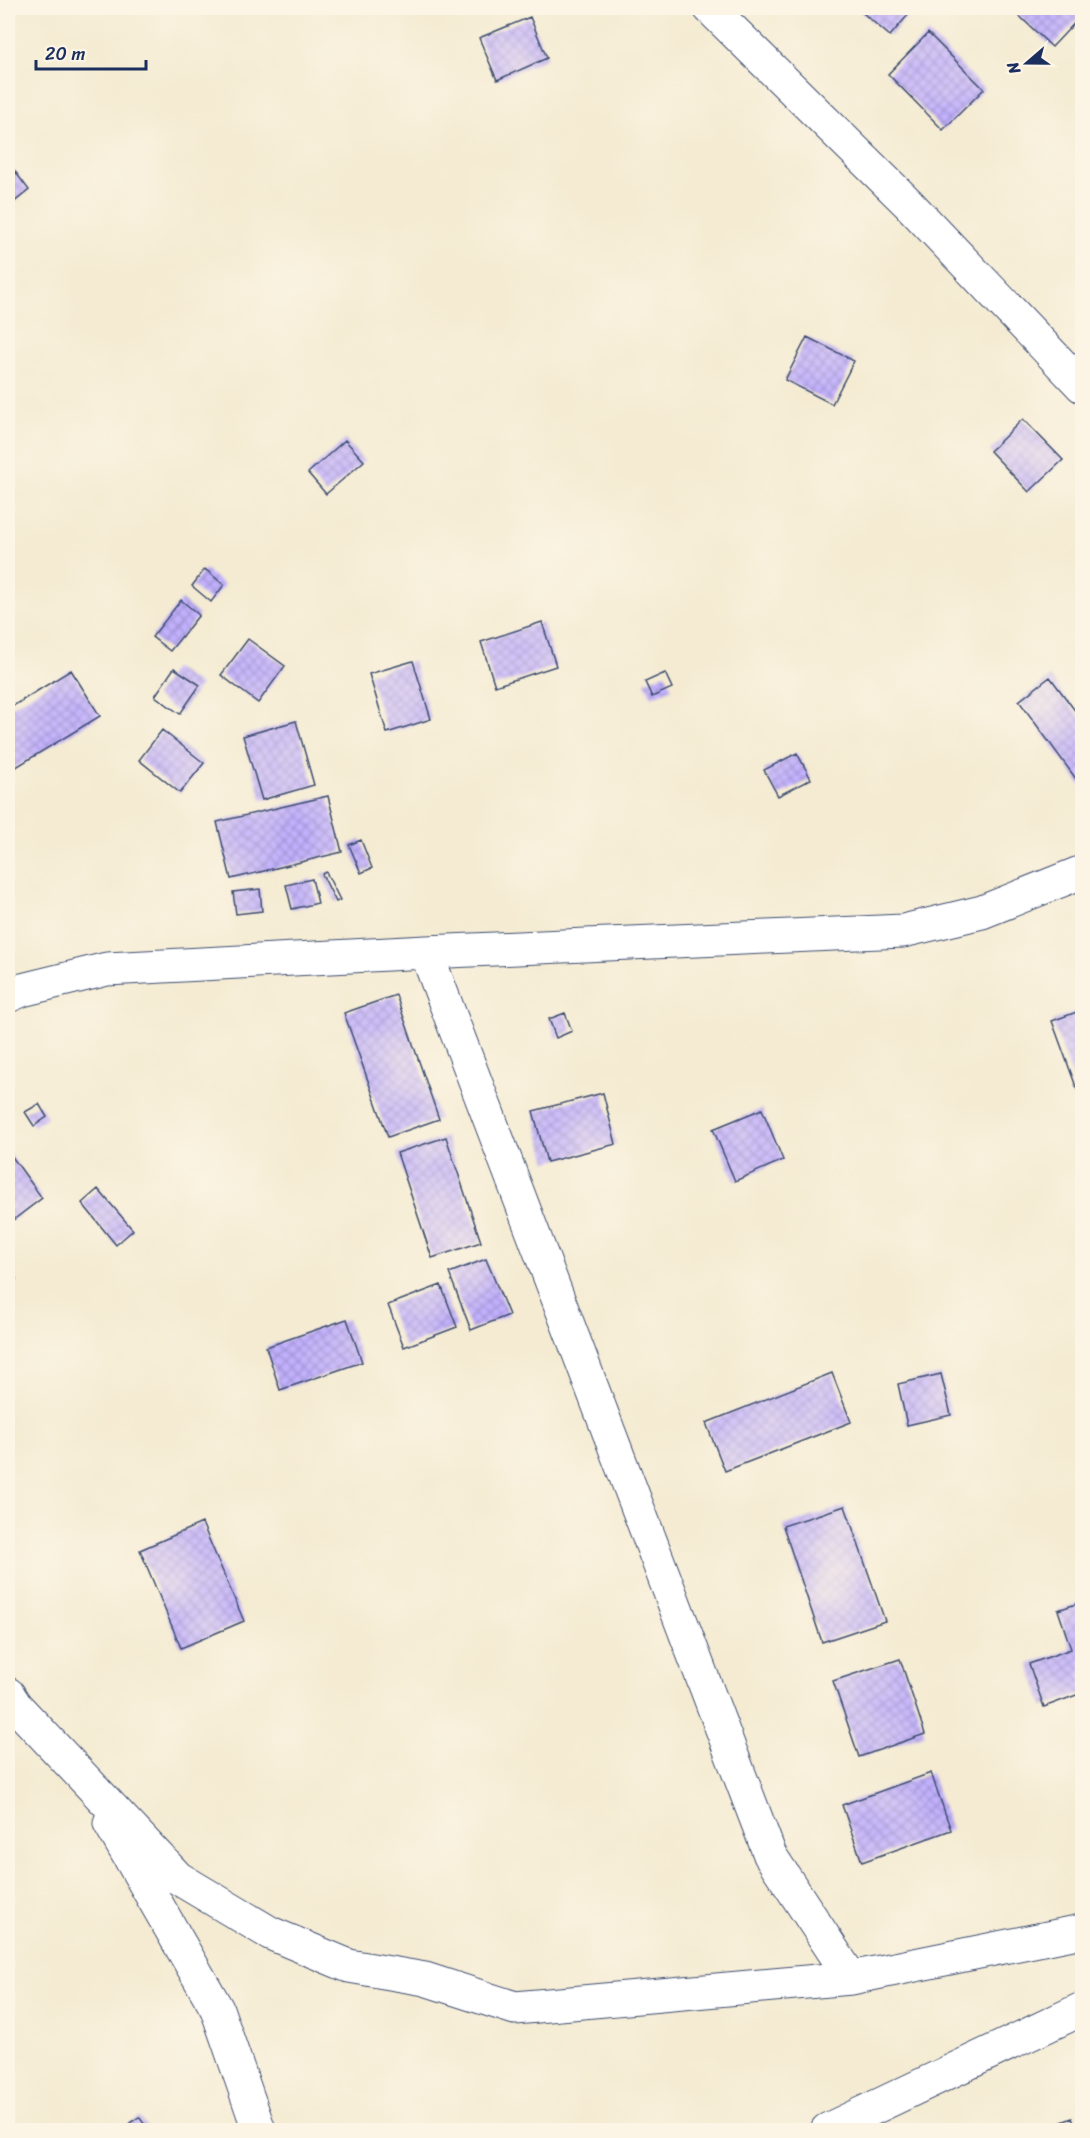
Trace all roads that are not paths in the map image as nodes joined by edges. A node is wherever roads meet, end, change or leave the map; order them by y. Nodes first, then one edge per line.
1 (710, 8) edge
2 (1083, 386) edge
3 (1083, 872) edge
4 (426, 952) junction
5 (8, 996) edge
6 (8, 1694) edge
7 (84, 1778) junction
8 (1083, 1931) edge
9 (851, 1978) junction
10 (1083, 2009) edge
11 (259, 2130) edge
12 (827, 2130) edge

1 - 2 street
3 - 4 street
4 - 5 street
4 - 9 street
6 - 7 street
7 - 9 street
7 - 11 street
8 - 9 street
10 - 12 street

